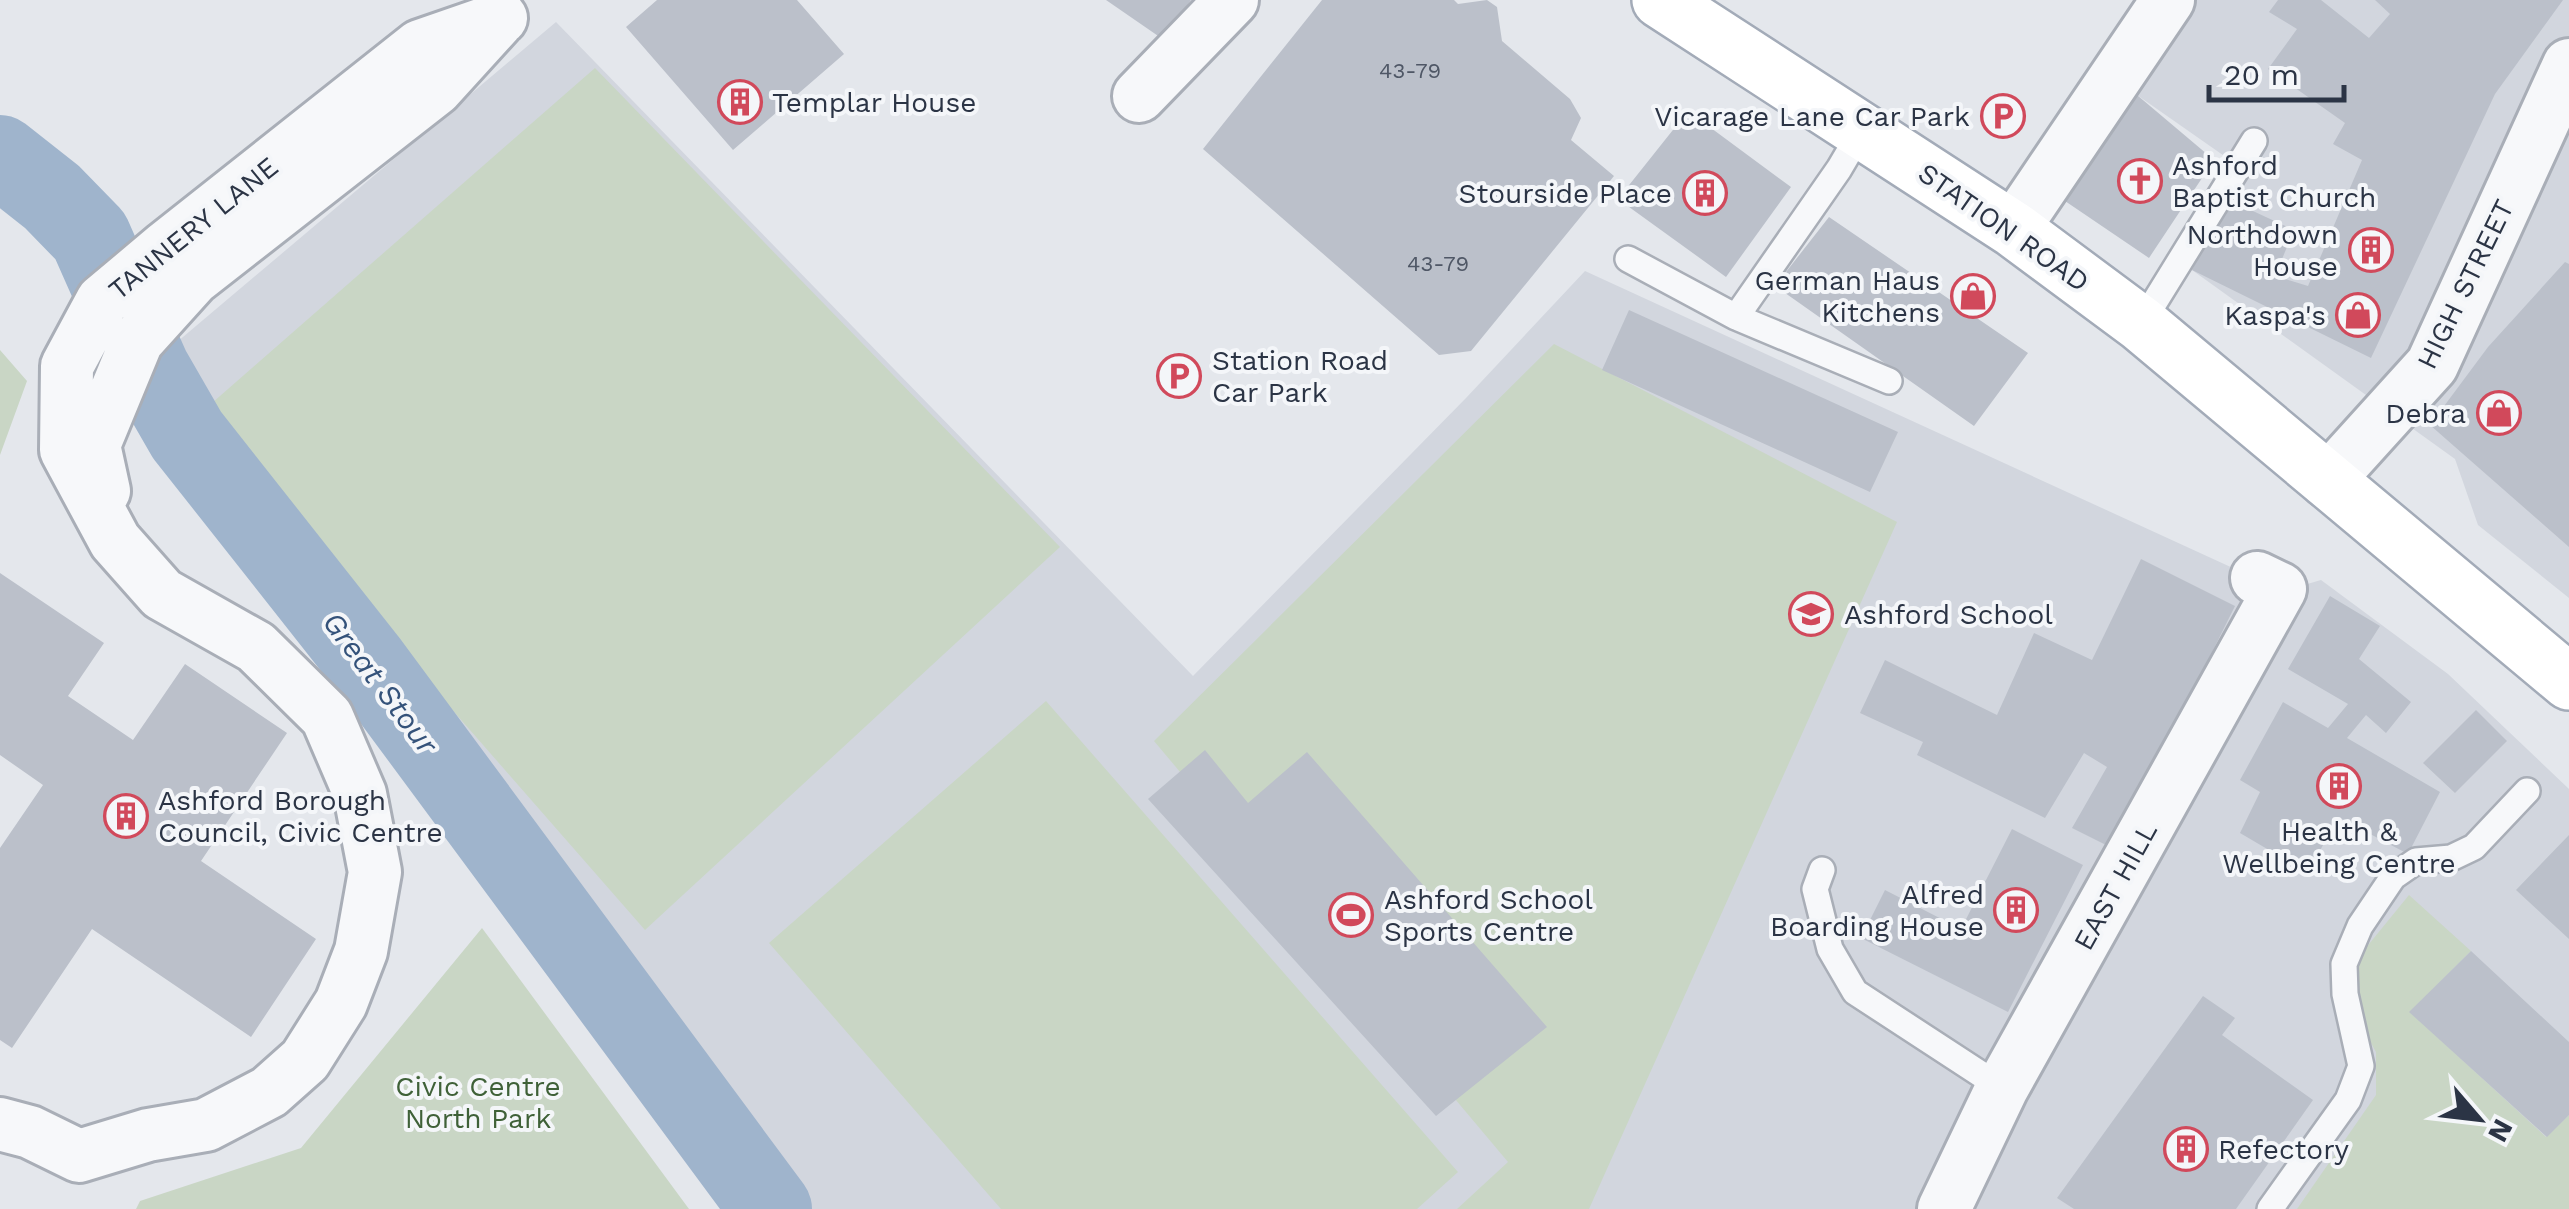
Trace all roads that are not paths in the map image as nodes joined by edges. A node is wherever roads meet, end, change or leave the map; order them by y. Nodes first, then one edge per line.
1 (1232, 0) edge
2 (1660, 0) edge
3 (2168, 0) edge
4 (513, 9) edge
5 (2569, 65) edge
6 (1139, 96) dead end
7 (1862, 130) junction
8 (2254, 141) dead end
9 (2013, 230) junction
10 (1628, 259) dead end
11 (179, 263) junction
12 (1736, 317) junction
13 (2141, 324) junction
14 (1890, 381) dead end
15 (2327, 481) junction
16 (115, 541) junction
17 (2280, 576) dead end
18 (2569, 682) edge
19 (2528, 792) dead end
20 (1822, 870) dead end
21 (2002, 1088) junction
22 (0, 1124) edge
23 (1944, 1209) edge
24 (2270, 1209) edge

1 - 6 street
2 - 7 main road, STATION ROAD
3 - 9 street
4 - 11 street, TANNERY LANE
5 - 15 street, HIGH STREET
7 - 9 main road, STATION ROAD
7 - 12 lane
8 - 13 lane
9 - 13 main road, STATION ROAD
10 - 12 lane
11 - 16 street, TANNERY LANE
11 - 16 street, TANNERY LANE
12 - 14 lane
13 - 15 main road, STATION ROAD
15 - 18 main road, STATION ROAD
16 - 22 street, TANNERY LANE
17 - 21 street, EAST HILL
19 - 24 lane
20 - 21 lane
21 - 23 street, EAST HILL

